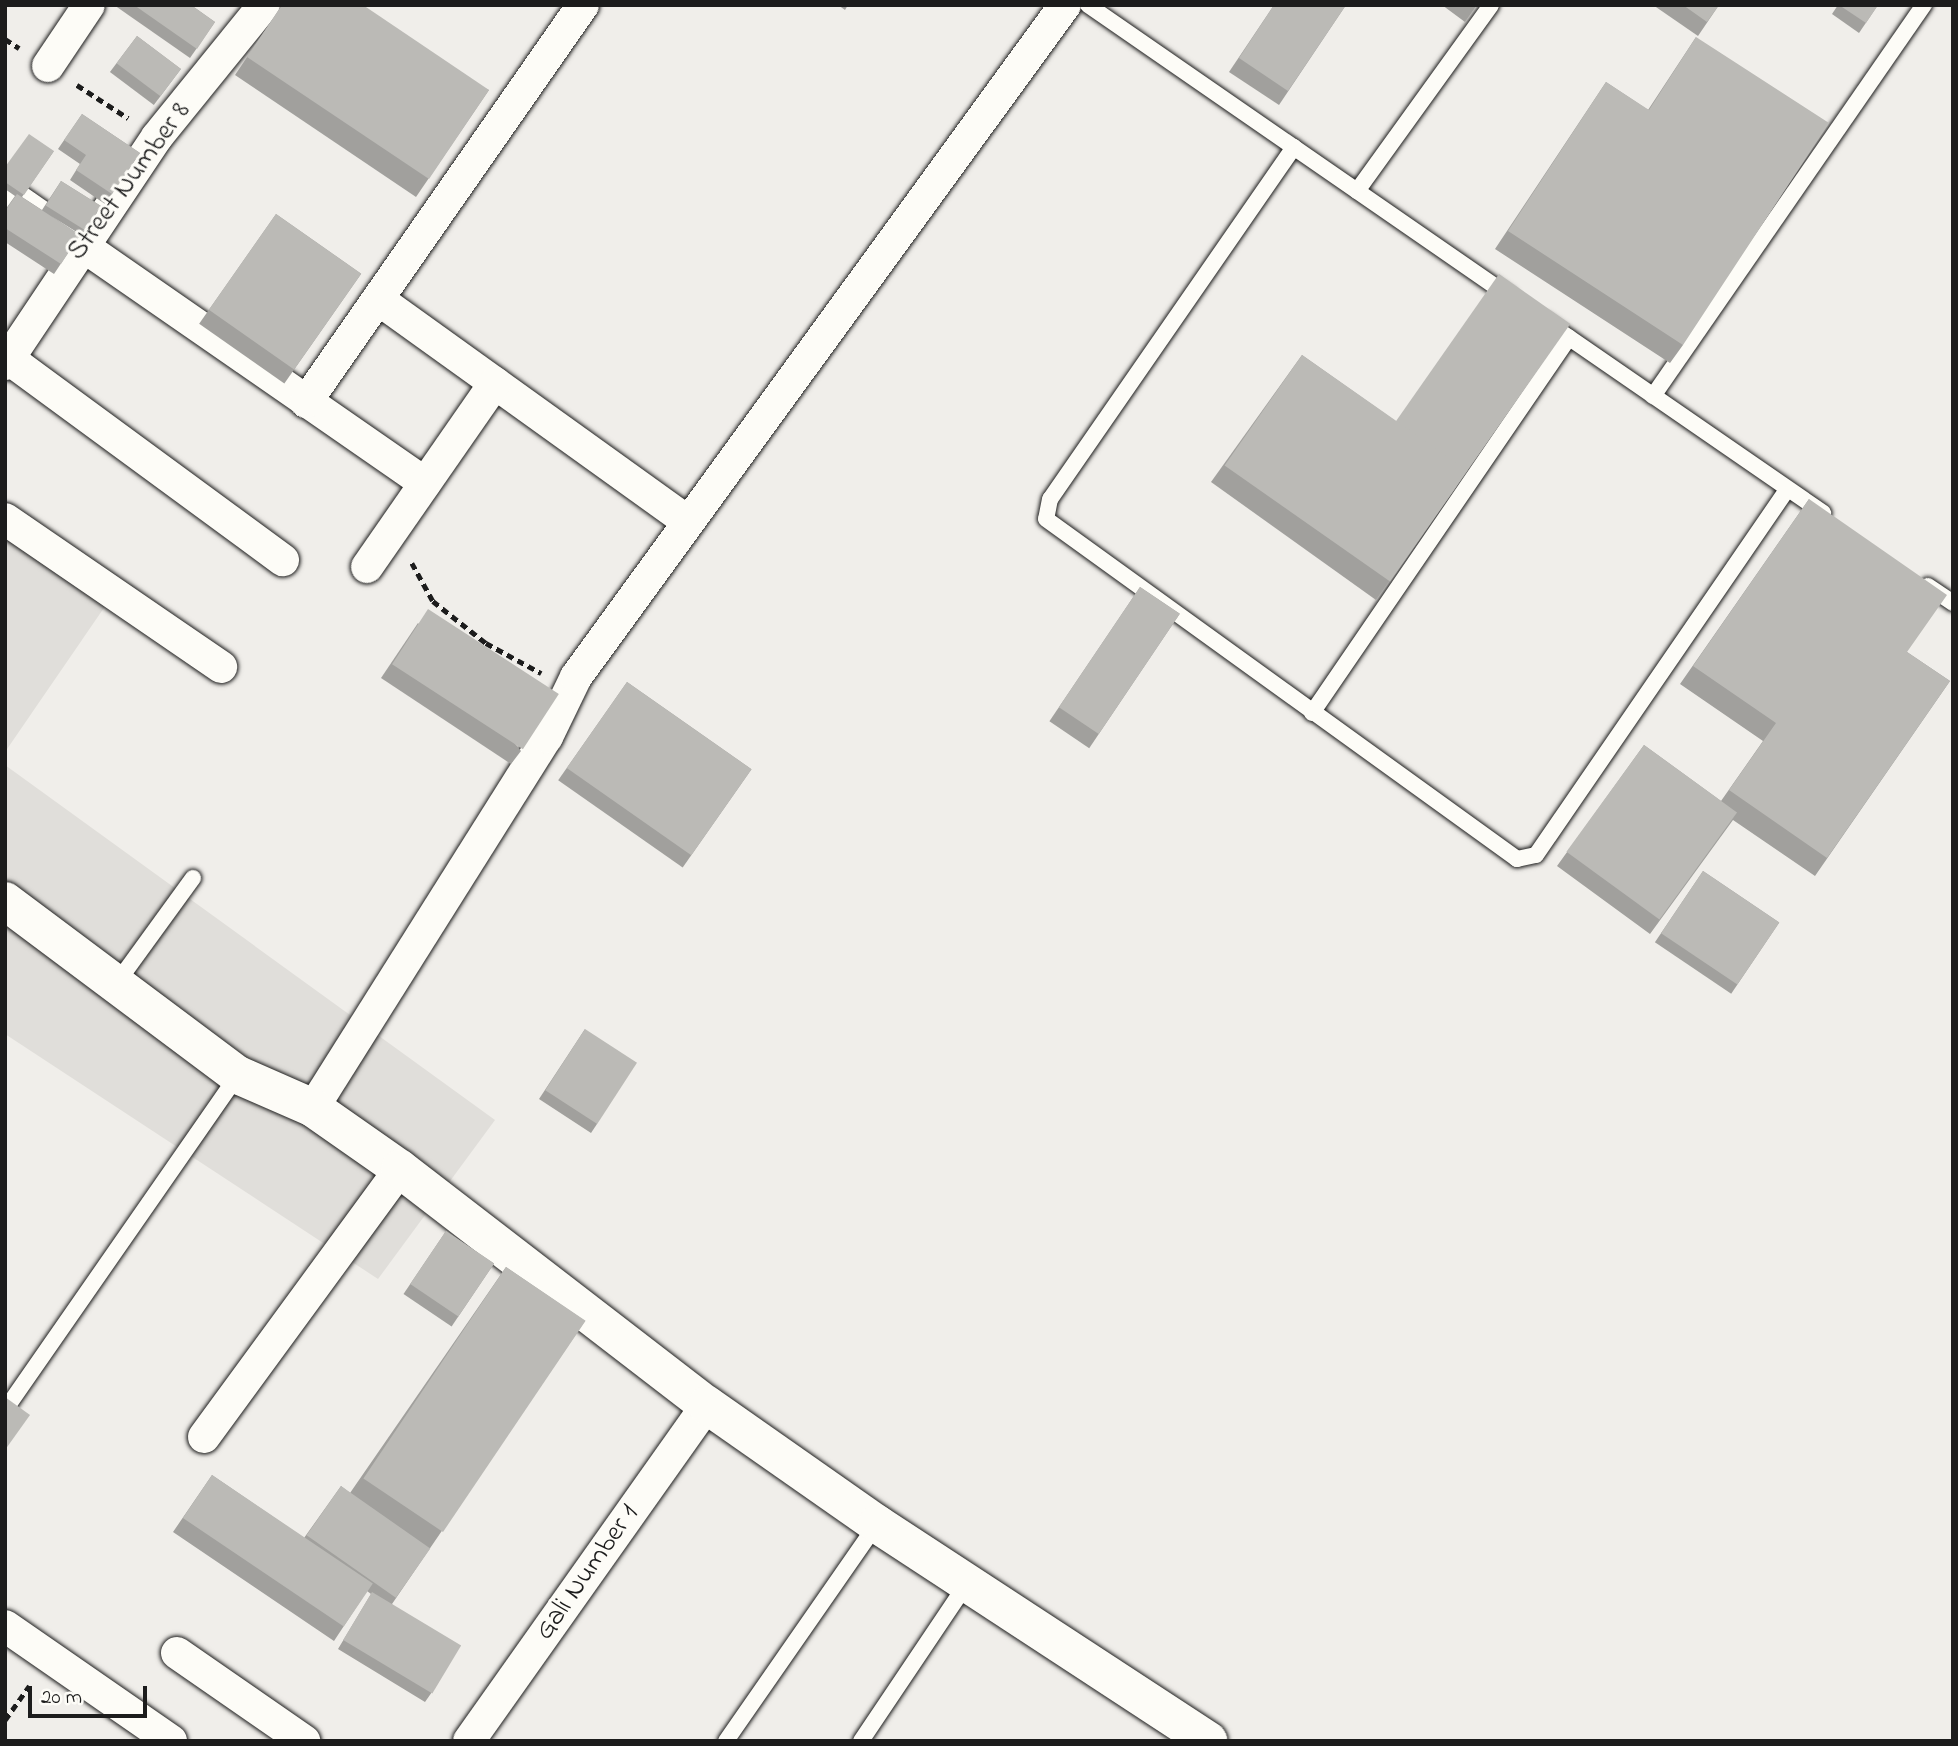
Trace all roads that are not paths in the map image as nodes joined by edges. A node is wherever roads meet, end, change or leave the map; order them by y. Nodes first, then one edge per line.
1 (89, 5) edge
2 (264, 5) edge
3 (583, 5) edge
4 (1065, 5) edge
5 (1088, 5) edge
6 (1491, 5) edge
7 (1924, 5) edge
8 (48, 66) road end
9 (1294, 147) junction
10 (1357, 191) junction
11 (5, 192) edge
12 (83, 246) junction
13 (378, 299) junction
14 (1569, 338) junction
15 (6, 360) edge
16 (495, 383) junction
17 (1653, 396) junction
18 (306, 402) junction
19 (425, 483) junction
20 (1788, 489) junction
21 (5, 519) edge
22 (688, 522) junction
23 (1843, 527) edge
24 (283, 559) dead end
25 (366, 566) dead end
26 (1909, 572) edge
27 (1953, 603) edge
28 (221, 667) dead end
29 (1312, 713) junction
30 (192, 878) dead end
31 (5, 901) edge
32 (116, 984) junction
33 (238, 1075) junction
34 (313, 1108) junction
35 (400, 1169) junction
36 (707, 1405) junction
37 (5, 1410) edge
38 (204, 1437) dead end
39 (877, 1524) junction
40 (966, 1586) junction
41 (5, 1626) edge
42 (177, 1653) dead end
43 (171, 1741) edge
44 (304, 1741) edge
45 (469, 1741) edge
46 (726, 1741) edge
47 (861, 1741) edge
48 (1208, 1741) edge

1 - 8 street
2 - 12 street, Street Number 8
3 - 13 street
4 - 22 street
5 - 9 lane
6 - 10 lane
7 - 17 lane
9 - 10 lane
9 - 29 lane
10 - 14 lane
11 - 12 street
12 - 15 street, Street Number 8
12 - 18 street
13 - 16 street
13 - 18 street
14 - 17 lane
14 - 29 lane
15 - 24 street
16 - 19 street
16 - 22 street
17 - 20 lane
18 - 19 street
19 - 25 street
20 - 23 lane
20 - 29 lane
21 - 28 street
22 - 34 street
26 - 27 lane
30 - 32 lane
31 - 32 street
32 - 33 street
33 - 34 street
33 - 37 lane
34 - 35 street
35 - 36 street
35 - 38 street
36 - 39 street
36 - 45 street, Gali Number 1
39 - 40 street
39 - 46 lane
40 - 47 lane
40 - 48 street
41 - 43 street
42 - 44 street

